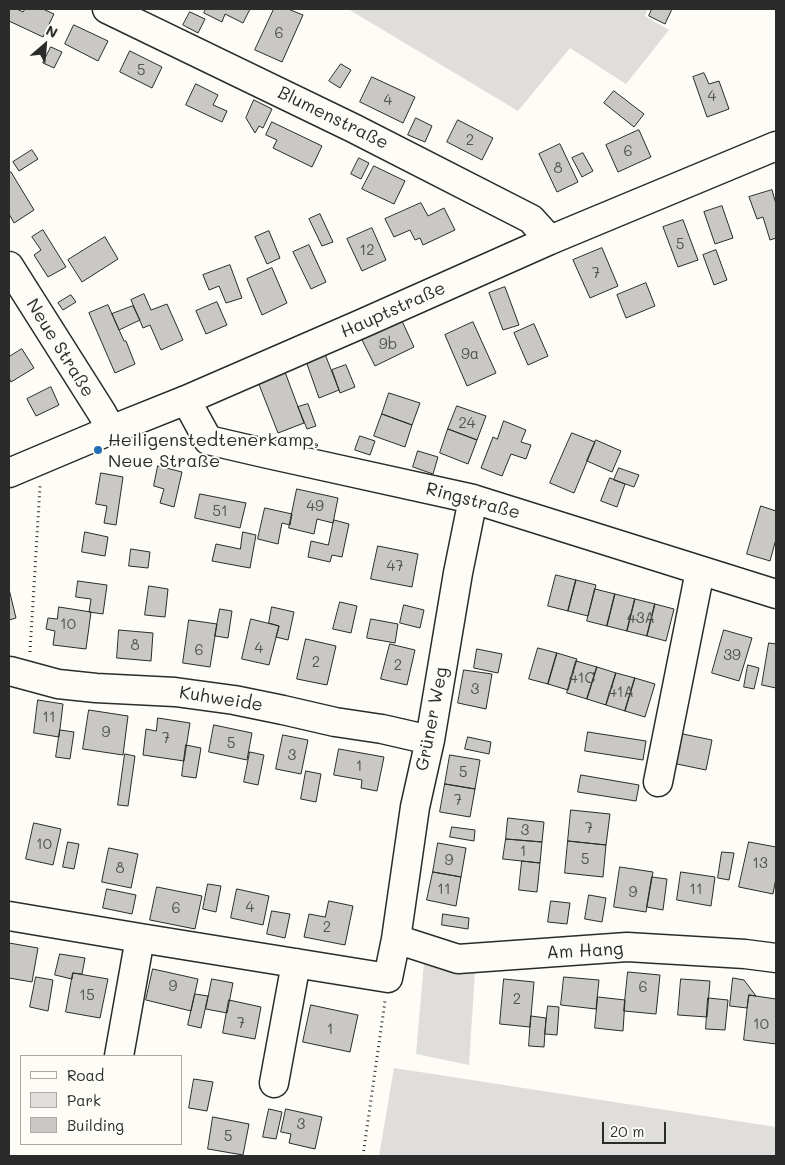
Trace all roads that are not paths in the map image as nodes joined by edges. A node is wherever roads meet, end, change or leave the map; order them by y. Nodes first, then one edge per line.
1 (107, 9) edge
2 (776, 146) edge
3 (550, 240) junction
4 (9, 266) edge
5 (186, 400) junction
6 (111, 430) junction
7 (9, 473) edge
8 (473, 499) junction
9 (700, 571) junction
10 (776, 594) edge
11 (19, 673) edge
12 (430, 740) junction
13 (658, 782) dead end
14 (9, 916) edge
15 (140, 938) junction
16 (396, 940) junction
17 (776, 958) edge
18 (296, 963) junction
19 (119, 1055) edge
20 (274, 1083) dead end

1 - 3 street, Blumenstraße
2 - 3 street, Hauptstraße
3 - 5 street, Hauptstraße
4 - 6 street, Neue Straße
5 - 6 street, Hauptstraße
5 - 8 street, Ringstraße
6 - 7 street, Hauptstraße
8 - 9 street, Ringstraße
8 - 12 street, Grüner Weg
9 - 10 street, Ringstraße
9 - 13 street
11 - 12 street, Kuhweide
12 - 16 street, Grüner Weg
14 - 15 street
15 - 18 street
15 - 19 street
16 - 17 street, Am Hang
16 - 18 street, Grüner Weg
18 - 20 street

